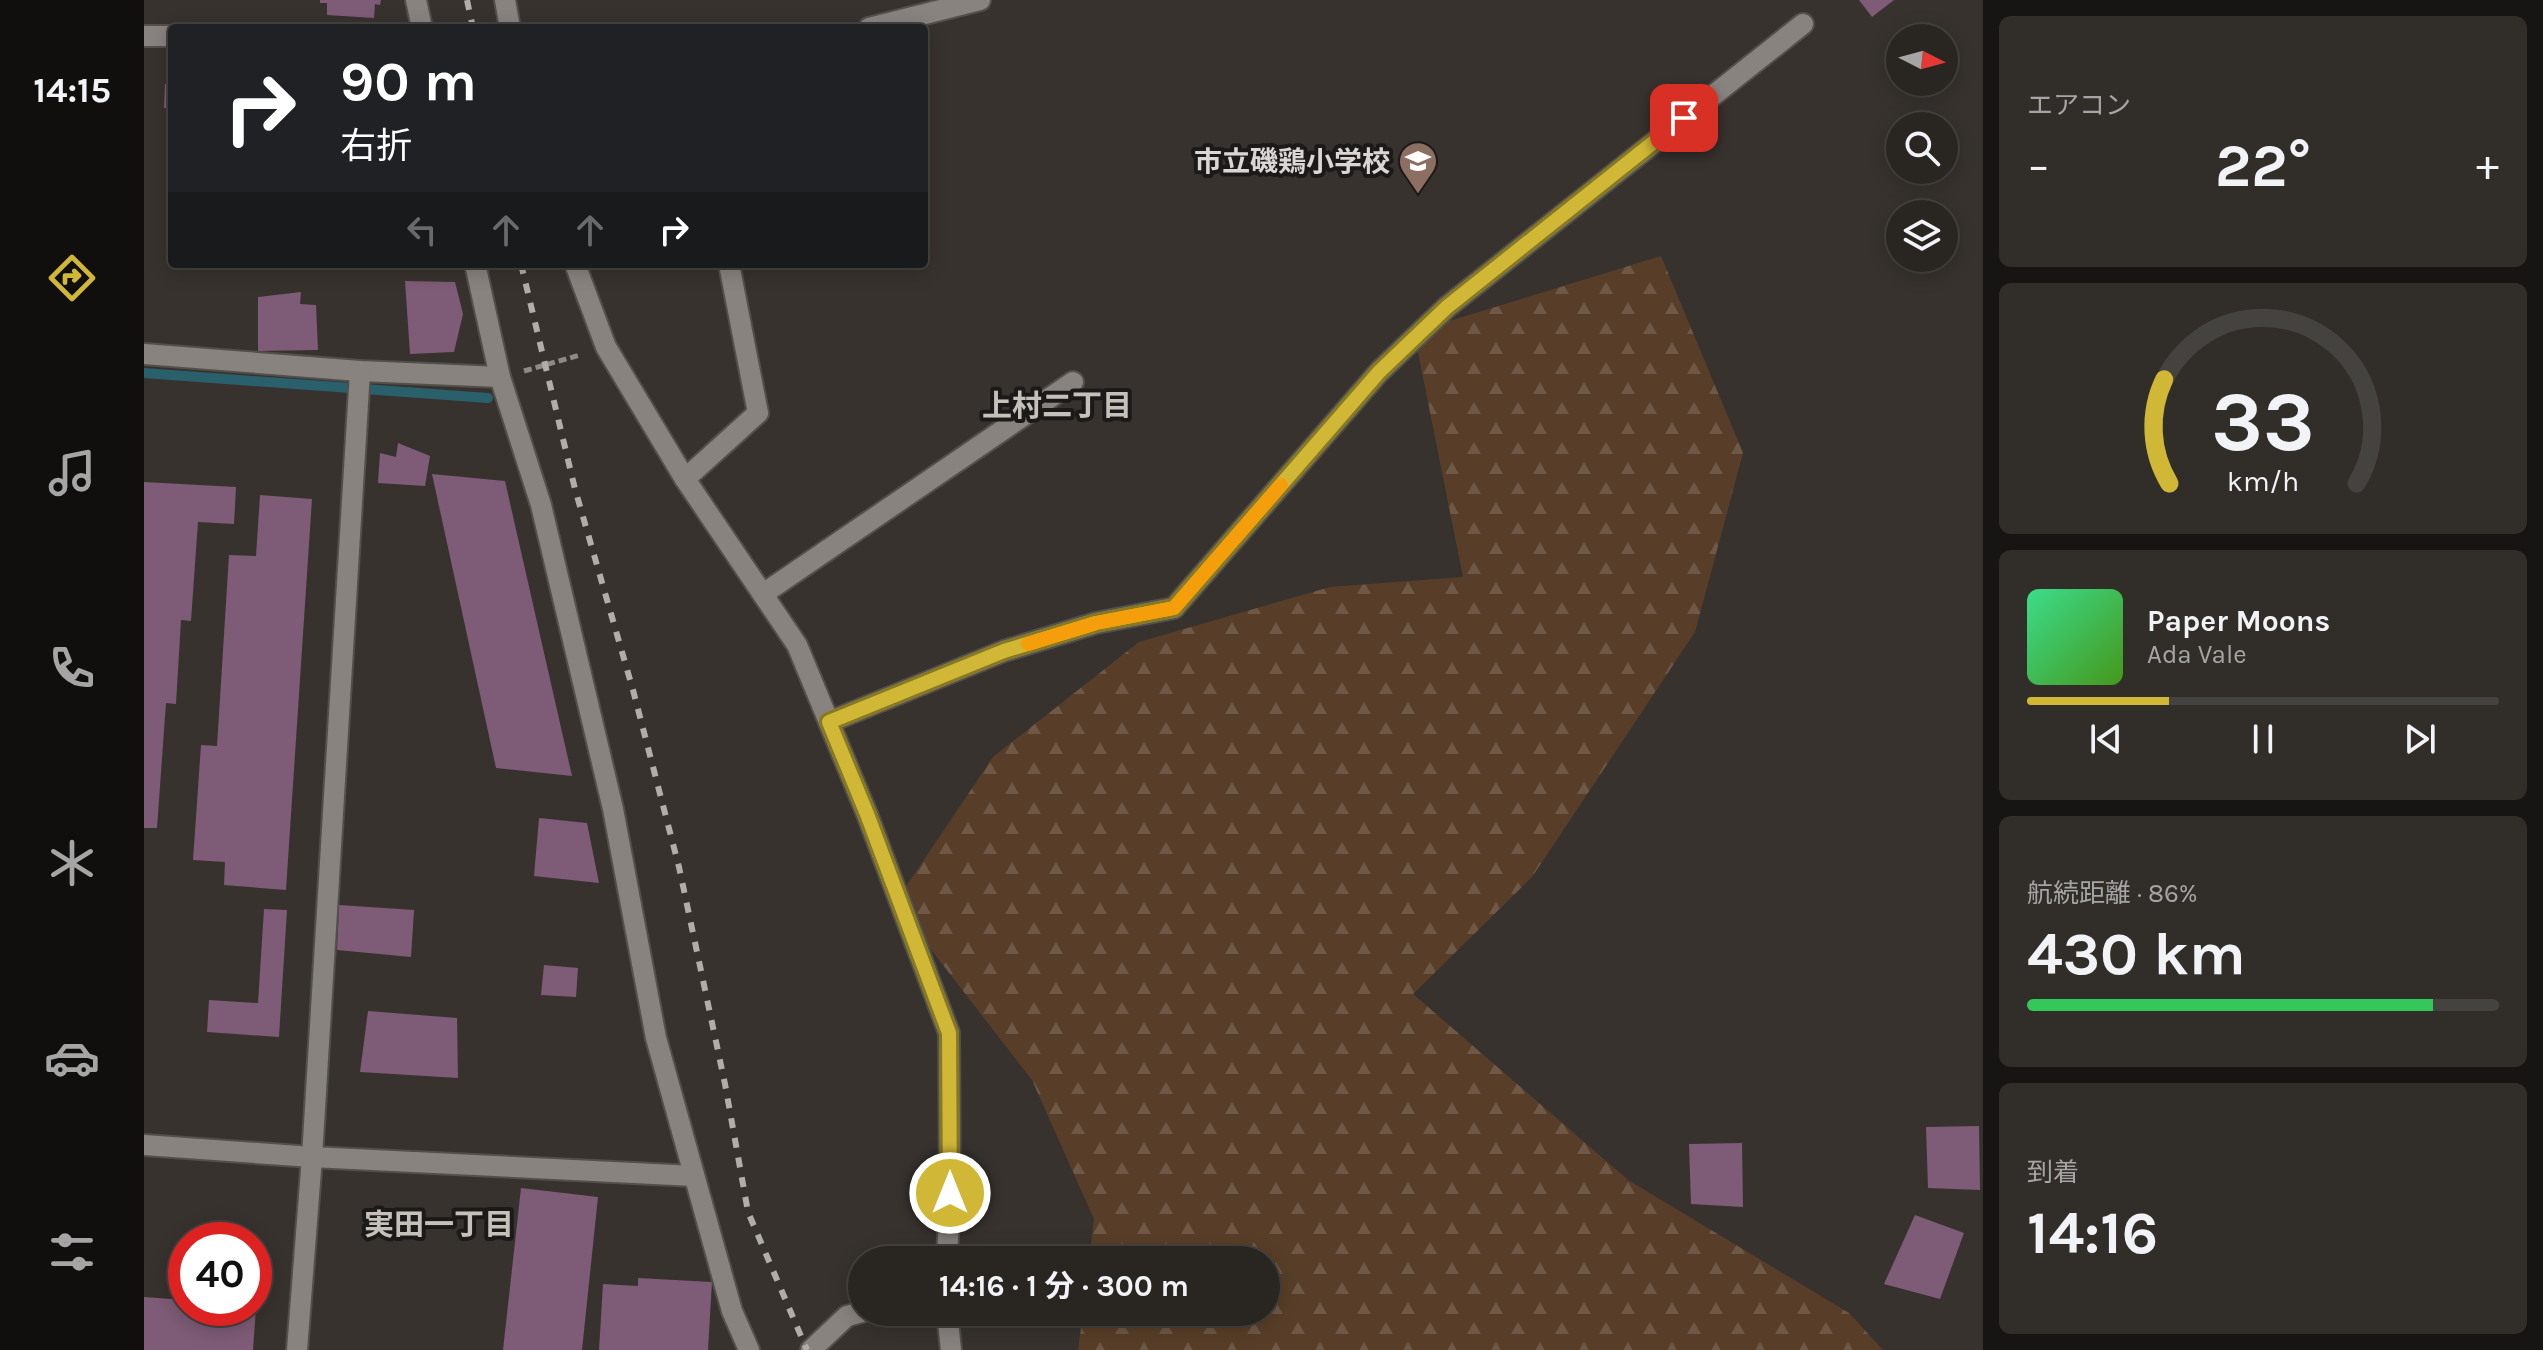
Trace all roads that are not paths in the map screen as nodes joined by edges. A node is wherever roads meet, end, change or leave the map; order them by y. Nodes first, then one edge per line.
1 (416, 0) edge
2 (505, 0) edge
3 (980, 0) edge
4 (421, 24) edge
5 (509, 24) edge
6 (885, 24) edge
7 (1803, 24) dead end
8 (144, 36) edge
9 (168, 36) edge
10 (476, 268) edge
11 (576, 268) edge
12 (730, 268) edge
13 (144, 354) edge
14 (360, 371) junction
15 (500, 377) junction
16 (1073, 382) dead end
17 (685, 479) junction
18 (763, 594) junction
19 (829, 722) junction
20 (144, 1145) edge
21 (312, 1157) junction
22 (694, 1176) junction
23 (948, 1246) edge
24 (848, 1319) edge
25 (948, 1326) edge
26 (297, 1350) edge
27 (749, 1350) edge
28 (811, 1350) edge
29 (951, 1350) edge

1 - 4 street
2 - 5 street
3 - 6 street
7 - 19 street
8 - 9 street
10 - 15 street
11 - 17 street
12 - 17 street
13 - 14 street
14 - 15 street
14 - 21 street
15 - 22 street
16 - 18 street
17 - 18 street
18 - 19 street
19 - 23 street
20 - 21 street
21 - 22 street
21 - 26 street
22 - 27 street
24 - 28 street
25 - 29 street

